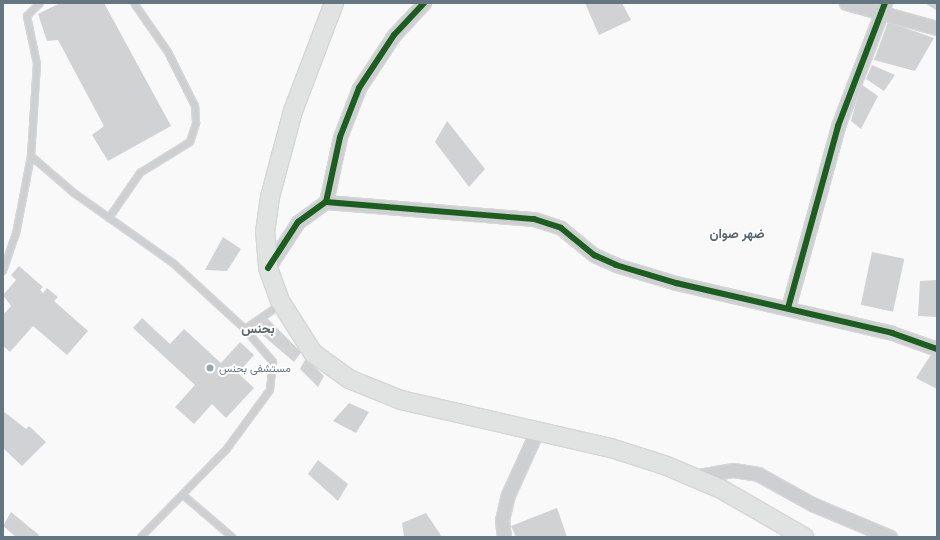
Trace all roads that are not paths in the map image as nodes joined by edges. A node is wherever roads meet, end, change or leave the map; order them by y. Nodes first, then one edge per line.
1 (40, 3) edge
2 (134, 3) edge
3 (334, 3) edge
4 (424, 3) edge
5 (846, 3) edge
6 (882, 8) edge
7 (937, 28) edge
8 (32, 156) junction
9 (326, 202) junction
10 (109, 218) junction
11 (268, 268) junction
12 (3, 271) edge
13 (281, 304) junction
14 (788, 308) junction
15 (245, 329) junction
16 (937, 349) edge
17 (536, 433) junction
18 (693, 477) junction
19 (183, 495) junction
20 (141, 537) edge
21 (232, 537) edge
22 (504, 537) edge
23 (804, 537) edge
24 (890, 537) edge

1 - 8 lane
2 - 10 lane
3 - 11 main road
4 - 9 street
5 - 6 street
6 - 7 street
6 - 14 street
8 - 10 lane
8 - 12 lane
9 - 11 street
9 - 14 street
10 - 15 lane
11 - 13 main road
13 - 15 lane
13 - 17 main road
14 - 16 street
15 - 19 lane
17 - 18 main road
17 - 22 street
18 - 23 main road
18 - 24 street
19 - 20 lane
19 - 21 lane

